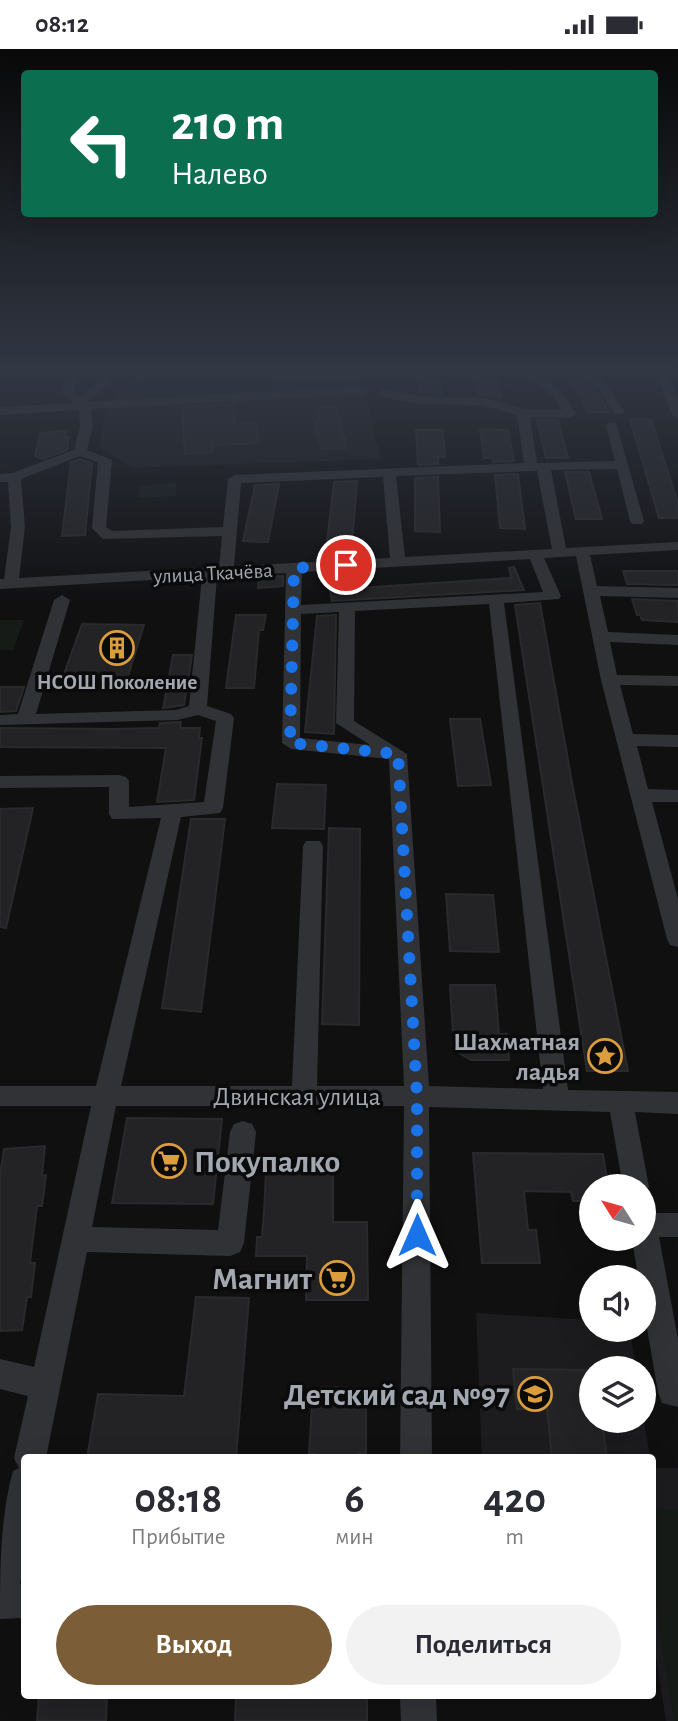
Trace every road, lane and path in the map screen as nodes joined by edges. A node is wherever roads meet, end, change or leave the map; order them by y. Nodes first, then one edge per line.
1 (81, 448) edge
2 (532, 448) edge
3 (617, 448) edge
4 (80, 452) junction
5 (621, 465) junction
6 (537, 466) junction
7 (389, 473) junction
8 (7, 477) edge
9 (637, 521) dead end
10 (229, 531) junction
11 (678, 545) edge
12 (582, 551) junction
13 (560, 553) junction
14 (536, 554) junction
15 (398, 562) junction
16 (294, 568) junction
17 (218, 573) junction
18 (6, 584) edge
19 (591, 591) junction
20 (678, 593) edge
21 (511, 598) junction
22 (62, 600) dead end
23 (342, 607) junction
24 (293, 610) junction
25 (600, 637) junction
26 (678, 640) edge
27 (610, 680) junction
28 (678, 681) edge
29 (198, 709) junction
30 (25, 719) junction
31 (0, 720) edge
32 (625, 740) junction
33 (678, 741) edge
34 (398, 754) junction
35 (0, 782) edge
36 (640, 795) junction
37 (678, 796) edge
38 (172, 811) junction
39 (313, 846) dead end
40 (669, 869) edge
41 (678, 939) edge
42 (0, 1096) edge
43 (106, 1096) junction
44 (304, 1096) junction
45 (417, 1096) junction
46 (557, 1100) junction
47 (621, 1102) junction
48 (678, 1103) edge
49 (243, 1132) dead end
50 (634, 1174) edge
51 (656, 1225) edge
52 (678, 1225) edge
53 (76, 1239) junction
54 (647, 1251) edge
55 (0, 1374) edge
56 (45, 1385) junction
57 (678, 1392) edge
58 (31, 1454) edge
59 (416, 1454) edge
60 (21, 1496) edge
61 (0, 1597) edge
62 (21, 1601) edge
63 (0, 1602) edge
64 (418, 1699) edge
65 (419, 1721) edge

1 - 4 street
2 - 6 street
3 - 5 street
4 - 8 street
4 - 10 street
5 - 6 street
5 - 9 street
6 - 7 street
6 - 13 street
7 - 10 street
7 - 15 street
8 - 18 street
10 - 17 street
11 - 12 street, улица Ткачёва
12 - 13 street, улица Ткачёва
12 - 19 street
13 - 14 street, улица Ткачёва
14 - 15 street, улица Ткачёва
14 - 21 street
15 - 16 street, улица Ткачёва
16 - 17 street, улица Ткачёва
16 - 24 street
17 - 18 street, улица Ткачёва
17 - 29 street
19 - 20 street
19 - 25 street
21 - 23 street
21 - 46 street
22 - 30 street
23 - 24 street
23 - 34 street
24 - 34 street
25 - 26 street
25 - 27 street
27 - 28 street
27 - 32 street
29 - 30 street
29 - 38 street
30 - 31 street
32 - 33 street
32 - 36 street
34 - 45 street
35 - 38 street
36 - 37 street
36 - 40 street
38 - 43 street
39 - 44 street
40 - 41 street
42 - 43 street, Двинская улица
43 - 44 street, Двинская улица
43 - 53 street
44 - 45 street, Двинская улица
45 - 46 street, Двинская улица
45 - 59 street
46 - 47 street, Двинская улица
47 - 48 street, Двинская улица
47 - 50 street
49 - 53 street
51 - 52 street
53 - 56 street
54 - 57 street
55 - 56 street
56 - 58 street
60 - 61 street
62 - 63 street
64 - 65 street

